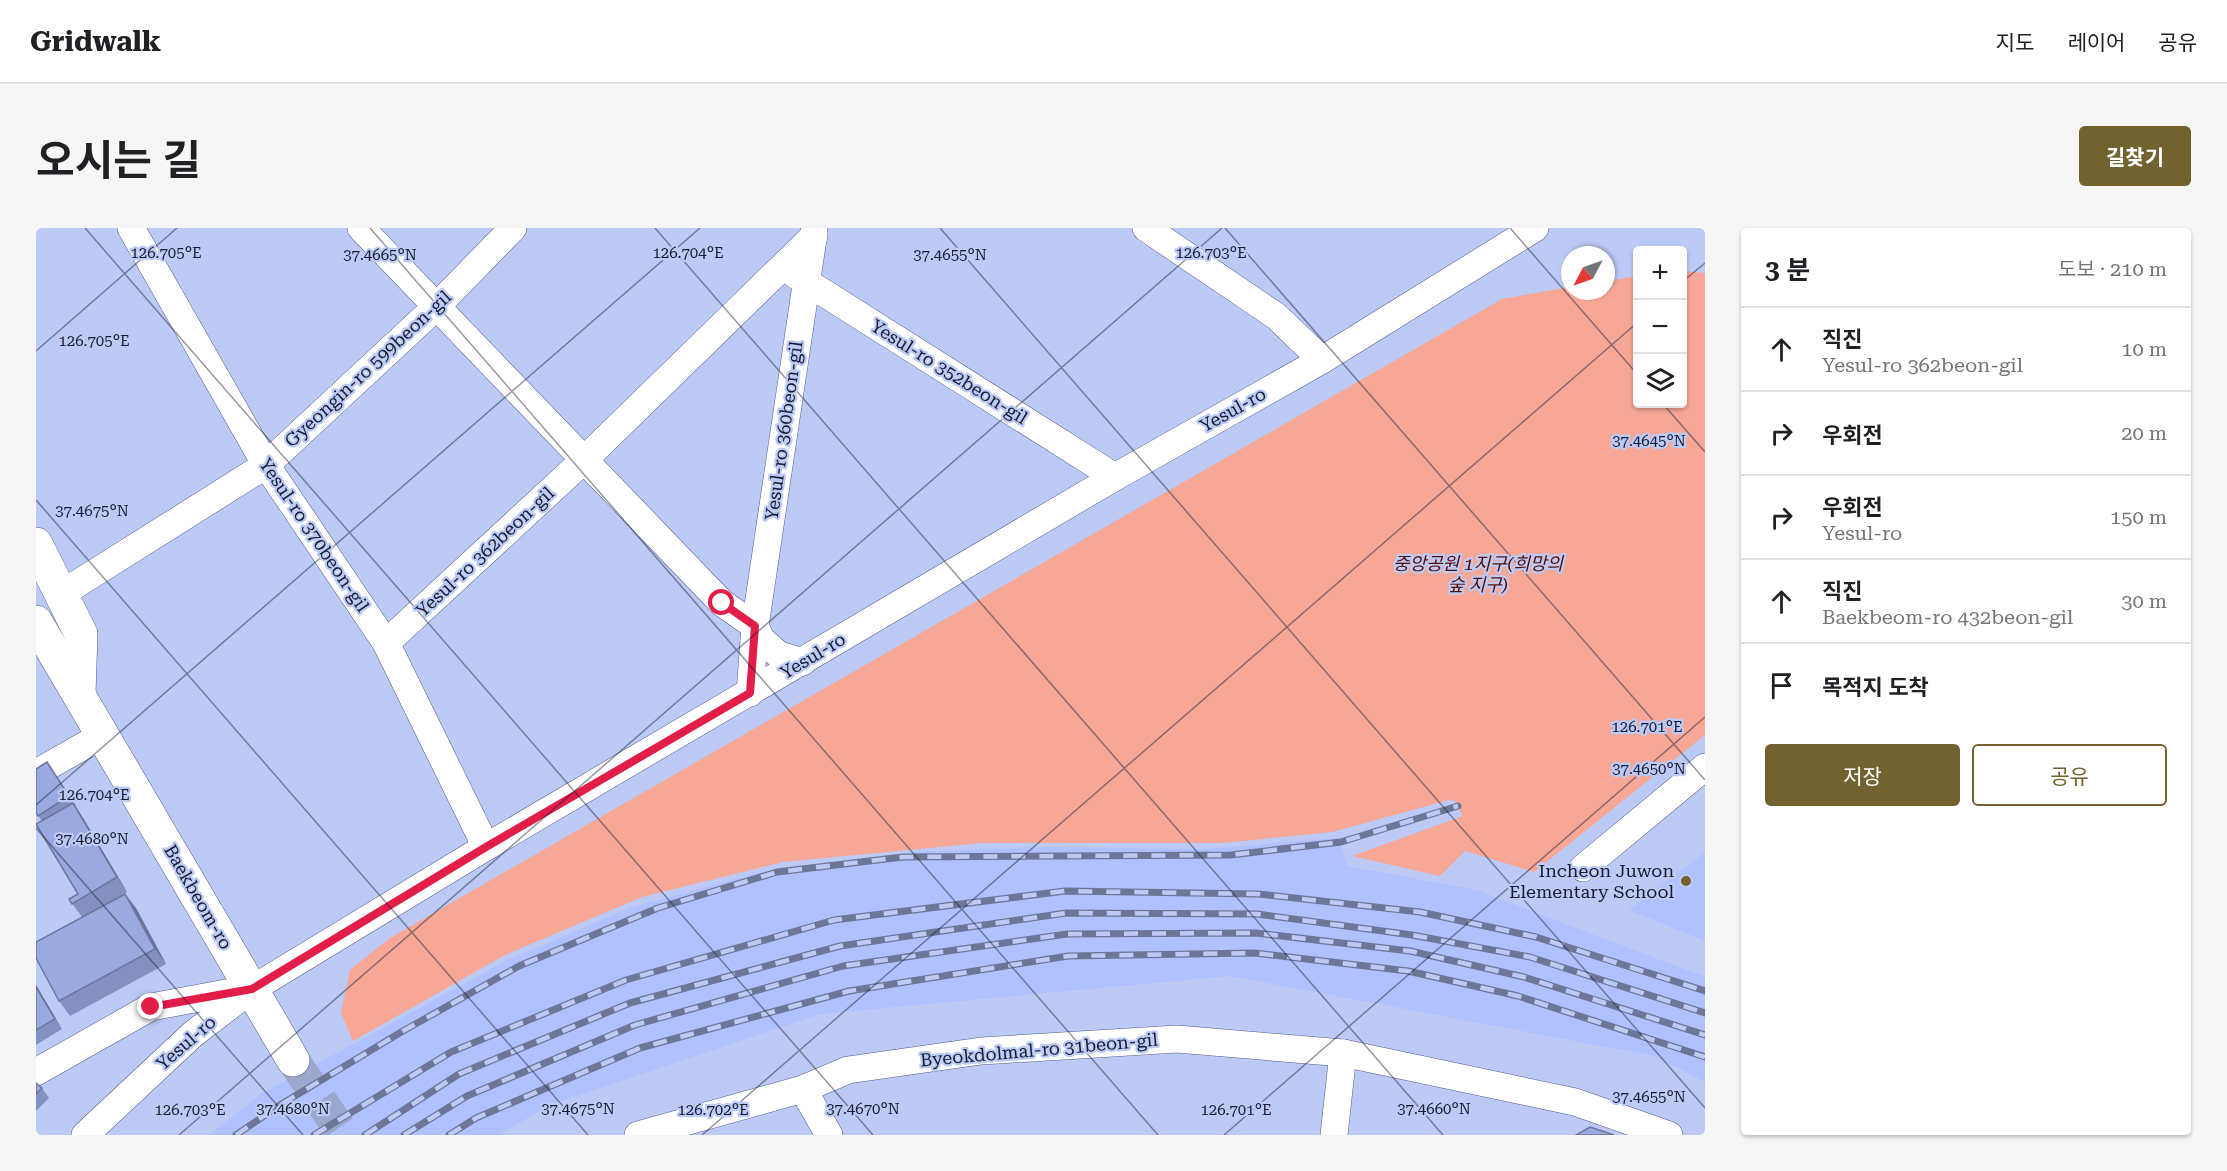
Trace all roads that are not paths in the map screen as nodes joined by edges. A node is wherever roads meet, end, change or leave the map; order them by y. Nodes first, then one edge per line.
1 (131, 228) edge
2 (361, 228) edge
3 (513, 228) edge
4 (1535, 228) edge
5 (1159, 231) edge
6 (814, 232) edge
7 (782, 267) junction
8 (806, 282) junction
9 (436, 307) junction
10 (1322, 360) junction
11 (584, 460) junction
12 (266, 465) junction
13 (1115, 477) junction
14 (36, 544) edge
15 (61, 594) junction
16 (36, 622) edge
17 (755, 626) junction
18 (386, 643) junction
19 (803, 662) junction
20 (36, 663) edge
21 (750, 693) junction
22 (79, 694) junction
23 (103, 735) junction
24 (1705, 767) edge
25 (36, 773) edge
26 (486, 847) junction
27 (1583, 868) dead end
28 (252, 989) junction
29 (1343, 1053) junction
30 (293, 1060) tunnel mouth
31 (36, 1072) edge
32 (803, 1089) junction
33 (85, 1135) edge
34 (638, 1135) edge
35 (829, 1135) edge
36 (1334, 1135) edge
37 (1670, 1135) edge

1 - 12 street, Yesul-ro 370beon-gil
2 - 9 street
3 - 9 street, Gyeongin-ro 599beon-gil
4 - 10 street, Yesul-ro
5 - 10 street
6 - 7 street, Yesul-ro 360beon-gil
6 - 8 street, Yesul-ro 360beon-gil
7 - 8 street, Yesul-ro 352beon-gil
7 - 11 street, Yesul-ro 360beon-gil
8 - 13 street, Yesul-ro 352beon-gil
8 - 17 street, Yesul-ro 360beon-gil
9 - 11 street
9 - 12 street, Gyeongin-ro 599beon-gil
10 - 13 street, Yesul-ro
11 - 17 street
11 - 18 street, Yesul-ro 362beon-gil
12 - 15 street, Gyeongin-ro 599beon-gil
12 - 18 street, Yesul-ro 370beon-gil
13 - 19 street, Yesul-ro
14 - 15 main road
15 - 22 main road
16 - 22 main road, Baekbeom-ro
17 - 19 street
17 - 21 street, Yesul-ro 360beon-gil
18 - 26 street, Yesul-ro 370beon-gil
19 - 21 street, Yesul-ro
20 - 22 main road, Baekbeom-ro
21 - 26 street, Yesul-ro
22 - 23 main road, Baekbeom-ro
23 - 25 street
23 - 28 main road, Baekbeom-ro
24 - 27 street
26 - 28 street, Yesul-ro
28 - 30 main road, Baekbeom-ro
28 - 31 street
28 - 33 street, Yesul-ro
29 - 32 street, Byeokdolmal-ro 31beon-gil
29 - 36 street
29 - 37 street, Byeokdolmal-ro 31beon-gil
32 - 34 street, Byeokdolmal-ro 31beon-gil
32 - 35 street

